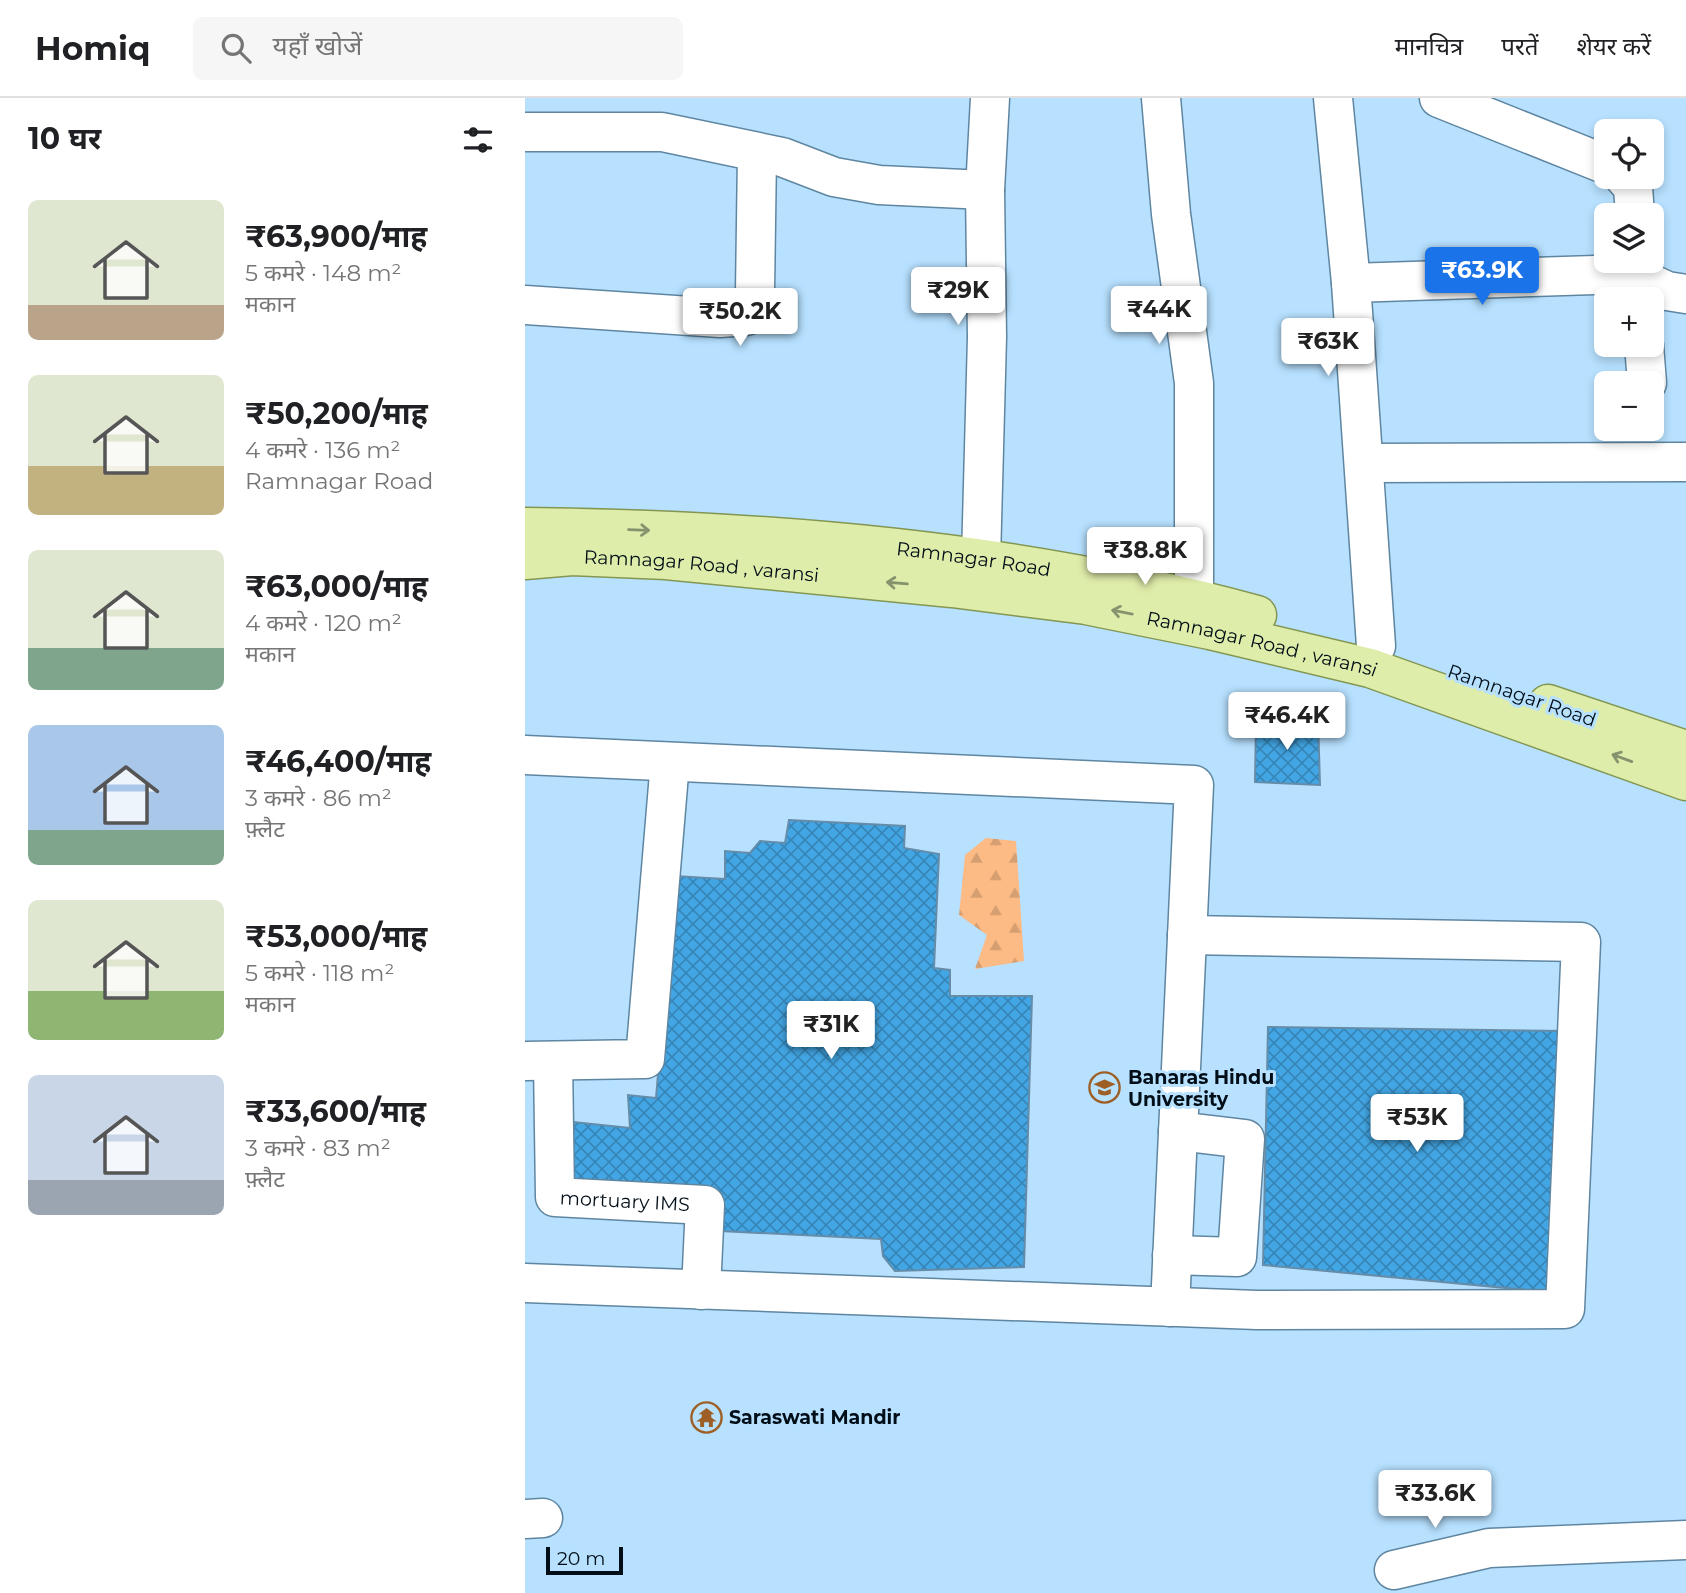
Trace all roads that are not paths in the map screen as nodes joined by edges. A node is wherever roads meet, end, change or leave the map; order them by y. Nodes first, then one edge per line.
1 (990, 98) edge
2 (1161, 98) edge
3 (1333, 98) edge
4 (1439, 98) edge
5 (525, 132) edge
6 (757, 154) junction
7 (1594, 160) edge
8 (985, 190) junction
9 (1638, 279) edge
10 (1351, 283) junction
11 (1686, 294) edge
12 (525, 305) edge
13 (1662, 451) edge
14 (1364, 463) junction
15 (525, 527) edge
16 (571, 542) junction
17 (981, 559) junction
18 (525, 560) edge
19 (1194, 598) junction
20 (1376, 646) junction
21 (1686, 750) edge
22 (525, 755) edge
23 (670, 762) junction
24 (1686, 781) edge
25 (1187, 935) junction
26 (539, 1061) edge
27 (1178, 1131) junction
28 (1172, 1255) junction
29 (525, 1283) edge
30 (701, 1290) junction
31 (1170, 1307) junction
32 (1686, 1540) edge
33 (1394, 1570) dead end

1 - 8 street
2 - 19 street
3 - 10 street
4 - 7 street
5 - 6 street
6 - 8 street
6 - 12 street
8 - 17 street
9 - 10 street
9 - 11 street
10 - 14 street
13 - 14 street
14 - 20 street
15 - 16 main road
16 -> 17 main road, Ramnagar Road
16 - 18 main road, Ramnagar Road
24 -> 16 main road, Ramnagar Road , varansi
17 - 19 main road, Ramnagar Road
19 - 20 main road, Ramnagar Road
20 - 21 main road, Ramnagar Road
22 - 23 street
23 - 25 street
23 - 26 street
25 - 27 street
25 - 31 street
26 - 30 street, mortuary IMS
27 - 28 street
27 - 28 street
28 - 31 street
29 - 30 street
30 - 31 street
32 - 33 street

